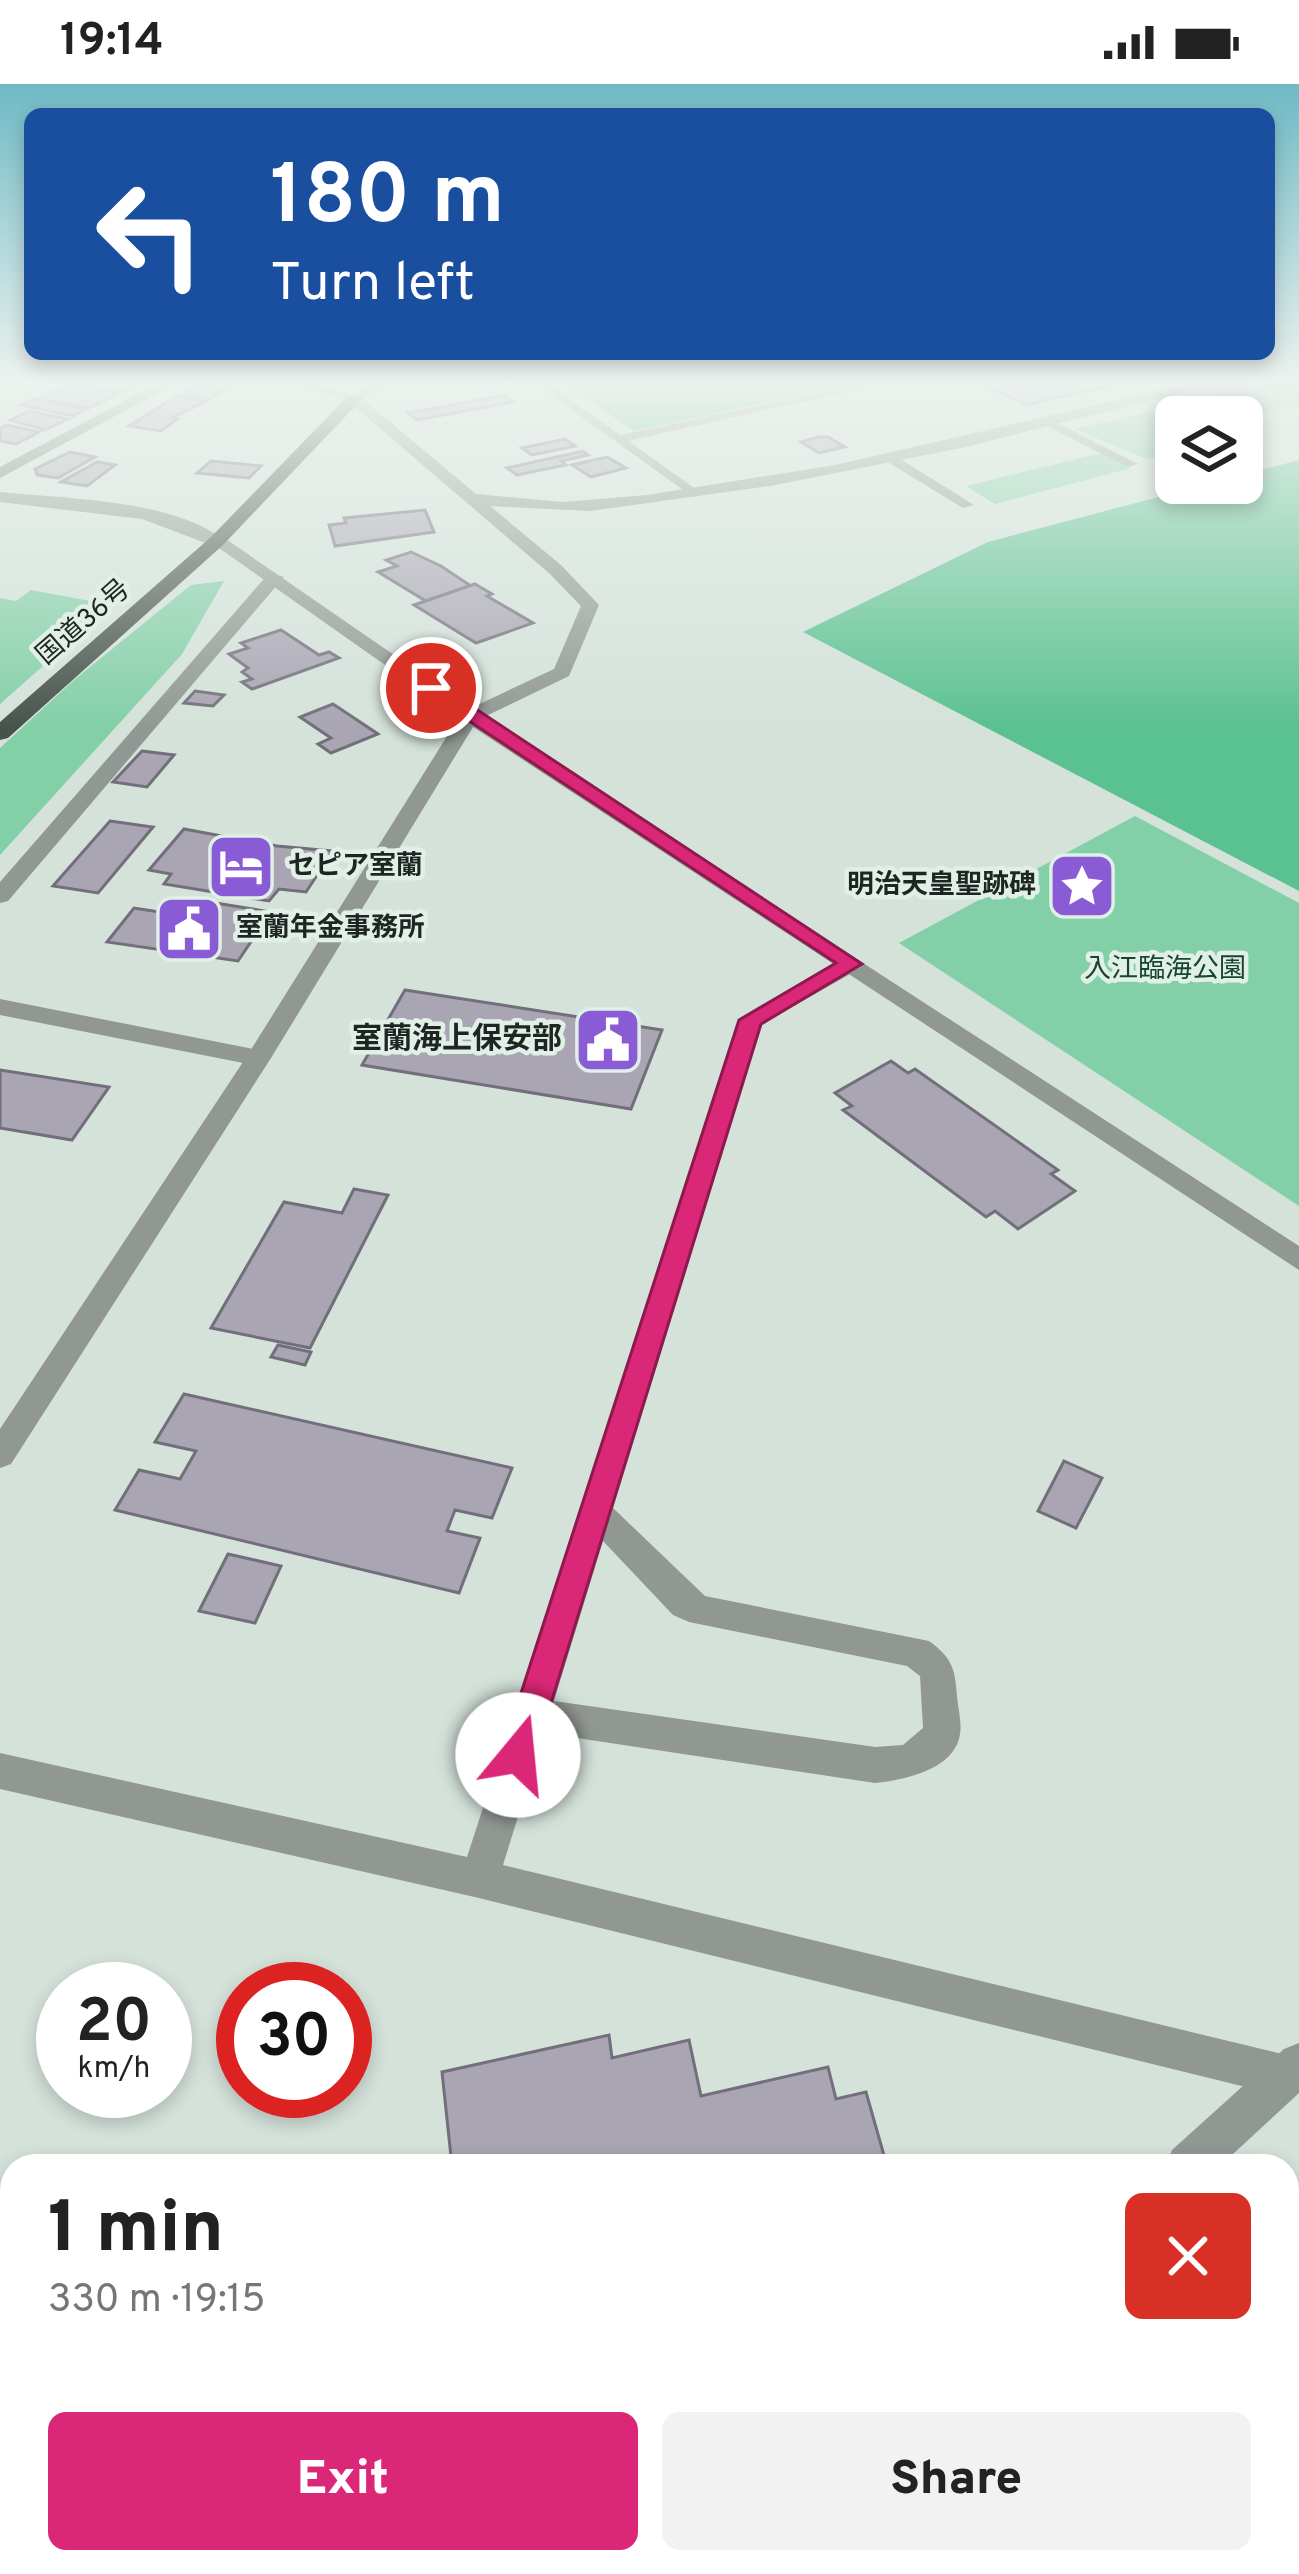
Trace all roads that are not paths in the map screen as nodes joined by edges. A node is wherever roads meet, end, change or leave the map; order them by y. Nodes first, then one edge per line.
1 (261, 496) edge
2 (670, 496) edge
3 (953, 496) edge
4 (0, 497) edge
5 (471, 498) joint
6 (968, 505) dead end
7 (570, 510) junction
8 (217, 542) junction
9 (528, 546) junction
10 (275, 577) junction
11 (470, 716) junction
12 (0, 733) edge
13 (0, 896) edge
14 (851, 964) junction
15 (0, 1007) edge
16 (258, 1058) junction
17 (1299, 1260) edge
18 (0, 1455) edge
19 (595, 1511) junction
20 (531, 1714) junction
21 (0, 1771) edge
22 (479, 1879) junction
23 (1293, 2070) edge
24 (1201, 2154) edge

1 - 8 highway, 国道36号
2 - 7 street
3 - 6 lane
4 - 8 street
5 - 7 street
5 - 9 street
7 - 9 street
8 - 10 street
8 - 12 highway, 国道36号
9 - 11 street
10 - 11 street
10 - 13 street
11 - 14 street
11 - 16 street
14 - 17 street
14 - 19 street
15 - 16 street
16 - 18 street
19 - 20 street
19 - 20 street
20 - 22 street
21 - 22 street
22 - 23 street
23 - 24 street

